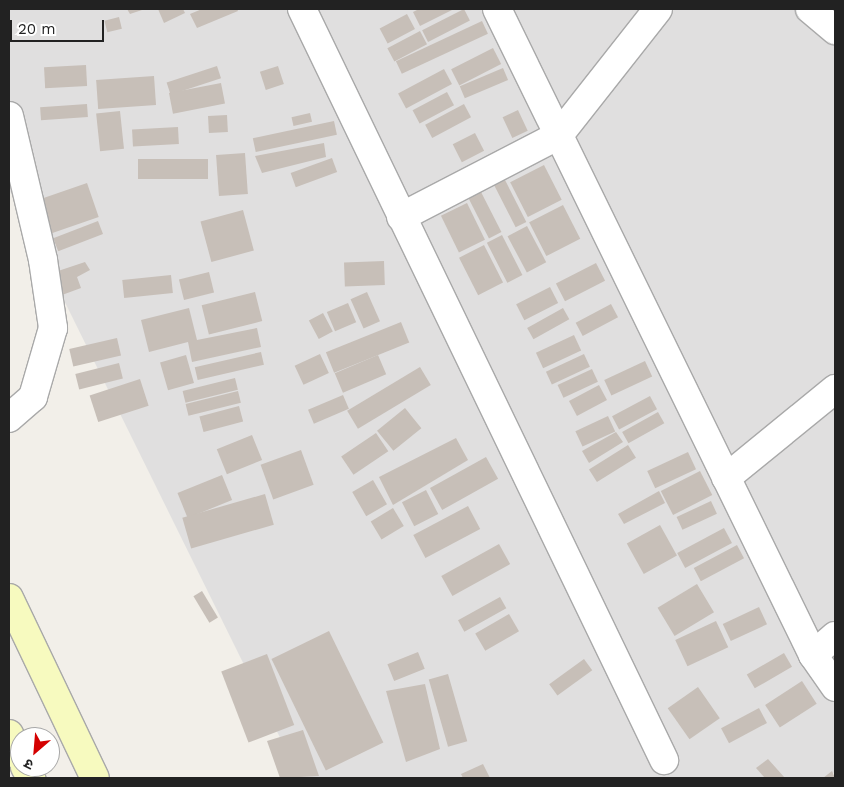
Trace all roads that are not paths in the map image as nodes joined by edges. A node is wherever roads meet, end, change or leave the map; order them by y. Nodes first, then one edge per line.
1 (302, 9) edge
2 (497, 9) edge
3 (658, 9) edge
4 (810, 9) edge
5 (835, 30) edge
6 (9, 116) edge
7 (559, 135) junction
8 (401, 217) junction
9 (835, 389) edge
10 (9, 418) edge
11 (726, 478) junction
12 (9, 598) edge
13 (835, 636) edge
14 (813, 655) junction
15 (835, 687) edge
16 (664, 760) dead end
17 (95, 778) edge

1 - 8 street
2 - 7 street
3 - 7 street
4 - 5 street
6 - 10 street
7 - 8 street
7 - 11 street
8 - 16 street
9 - 11 street
11 - 14 street
12 - 17 main road
13 - 14 street
14 - 15 street

